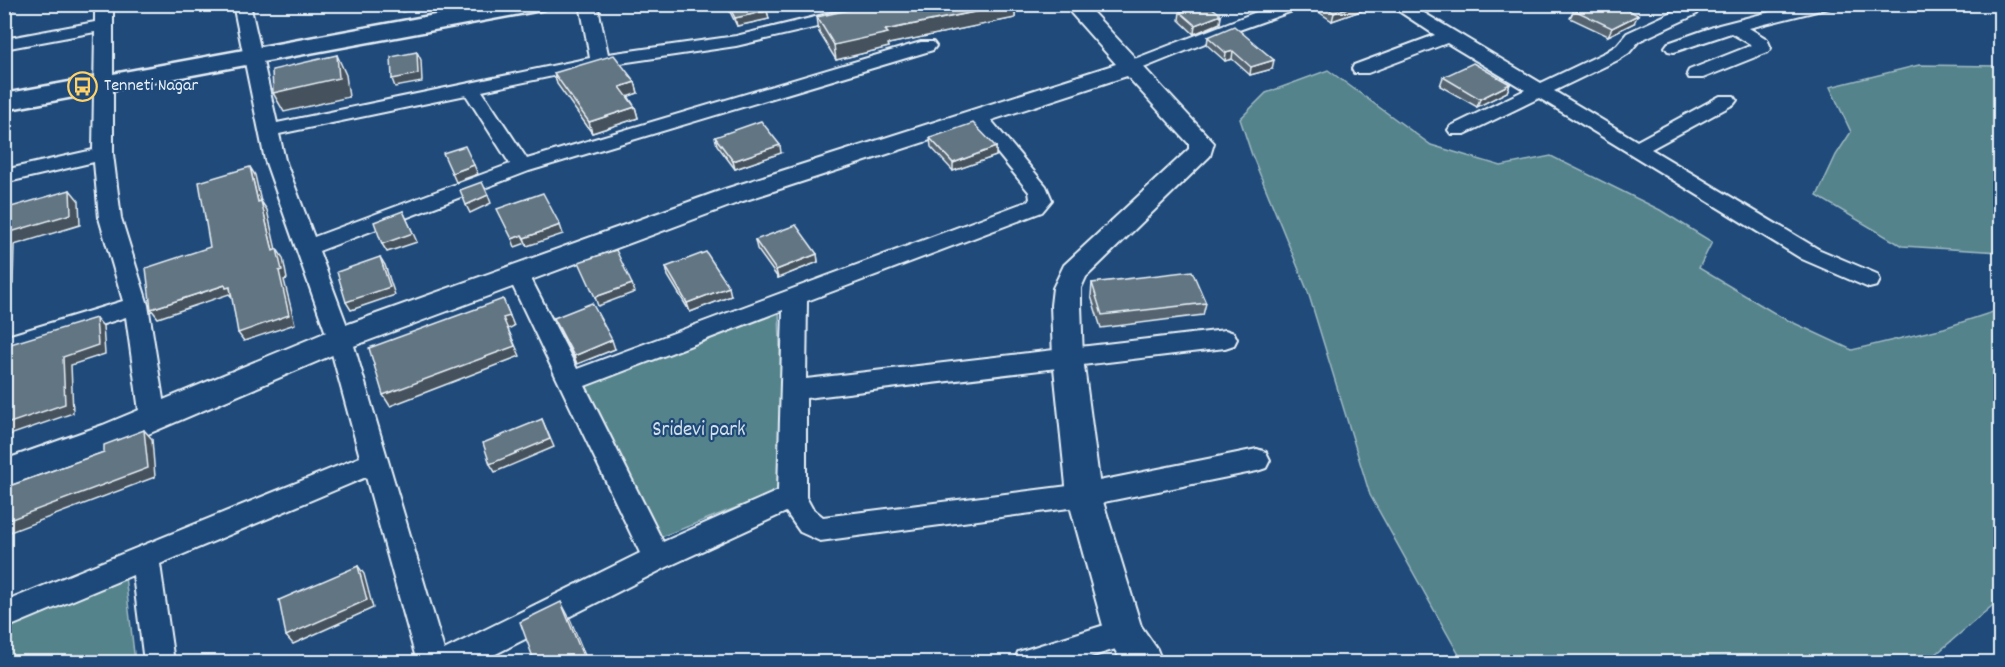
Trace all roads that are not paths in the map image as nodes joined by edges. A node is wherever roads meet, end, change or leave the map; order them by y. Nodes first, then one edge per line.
1 (104, 4) edge
2 (241, 4) edge
3 (536, 4) edge
4 (588, 4) edge
5 (893, 4) edge
6 (1073, 4) edge
7 (1295, 4) edge
8 (1396, 4) edge
9 (1823, 4) edge
10 (1687, 7) edge
11 (1260, 9) edge
12 (105, 25) junction
13 (1730, 28) junction
14 (1449, 36) junction
15 (4, 44) edge
16 (927, 46) dead end
17 (1674, 47) dead end
18 (254, 56) junction
19 (600, 61) junction
20 (1130, 67) junction
21 (1361, 69) dead end
22 (1696, 74) dead end
23 (102, 84) junction
24 (470, 87) junction
25 (1541, 91) junction
26 (1727, 100) dead end
27 (4, 102) edge
28 (978, 117) junction
29 (269, 130) junction
30 (1458, 130) dead end
31 (1637, 149) junction
32 (103, 154) junction
33 (522, 167) junction
34 (4, 177) edge
35 (307, 248) junction
36 (518, 274) junction
37 (1869, 280) dead end
38 (795, 298) junction
39 (136, 305) junction
40 (340, 339) junction
41 (1225, 339) dead end
42 (4, 346) edge
43 (1068, 358) junction
44 (569, 382) junction
45 (794, 390) junction
46 (153, 418) junction
47 (1257, 460) dead end
48 (375, 462) junction
49 (4, 474) edge
50 (1084, 495) junction
51 (792, 497) junction
52 (145, 557) junction
53 (657, 558) junction
54 (4, 616) edge
55 (1124, 633) junction
56 (159, 663) edge
57 (432, 663) edge
58 (450, 663) edge
59 (1029, 663) edge
60 (1143, 663) edge

1 - 12 street
2 - 18 street
3 - 18 main road
4 - 19 street
5 - 19 street
6 - 20 street
7 - 11 street
8 - 14 street
9 - 13 street
10 - 13 street
10 - 25 street
11 - 20 street
12 - 15 street
12 - 23 street
13 - 17 street
13 - 22 street
14 - 21 street
14 - 25 street
16 - 33 street
18 - 23 main road
18 - 29 street
19 - 24 street
20 - 28 street
20 - 43 street
23 - 27 main road
23 - 32 street
24 - 29 street
24 - 33 street
25 - 30 street
25 - 31 street
26 - 31 street
28 - 36 street
28 - 38 street
29 - 35 street
31 - 37 street
32 - 34 street
32 - 39 street
33 - 35 street
35 - 40 street
36 - 40 street
36 - 44 street
38 - 44 street
38 - 45 street
39 - 42 street
39 - 46 street
40 - 46 street
40 - 48 street
41 - 43 street
43 - 45 street
43 - 50 street
44 - 53 street
45 - 51 street
46 - 49 street
47 - 50 street
48 - 52 street
48 - 57 street
50 - 51 street
50 - 55 street
51 - 53 street
52 - 54 street
52 - 56 street
53 - 58 street
55 - 59 street
55 - 60 street

